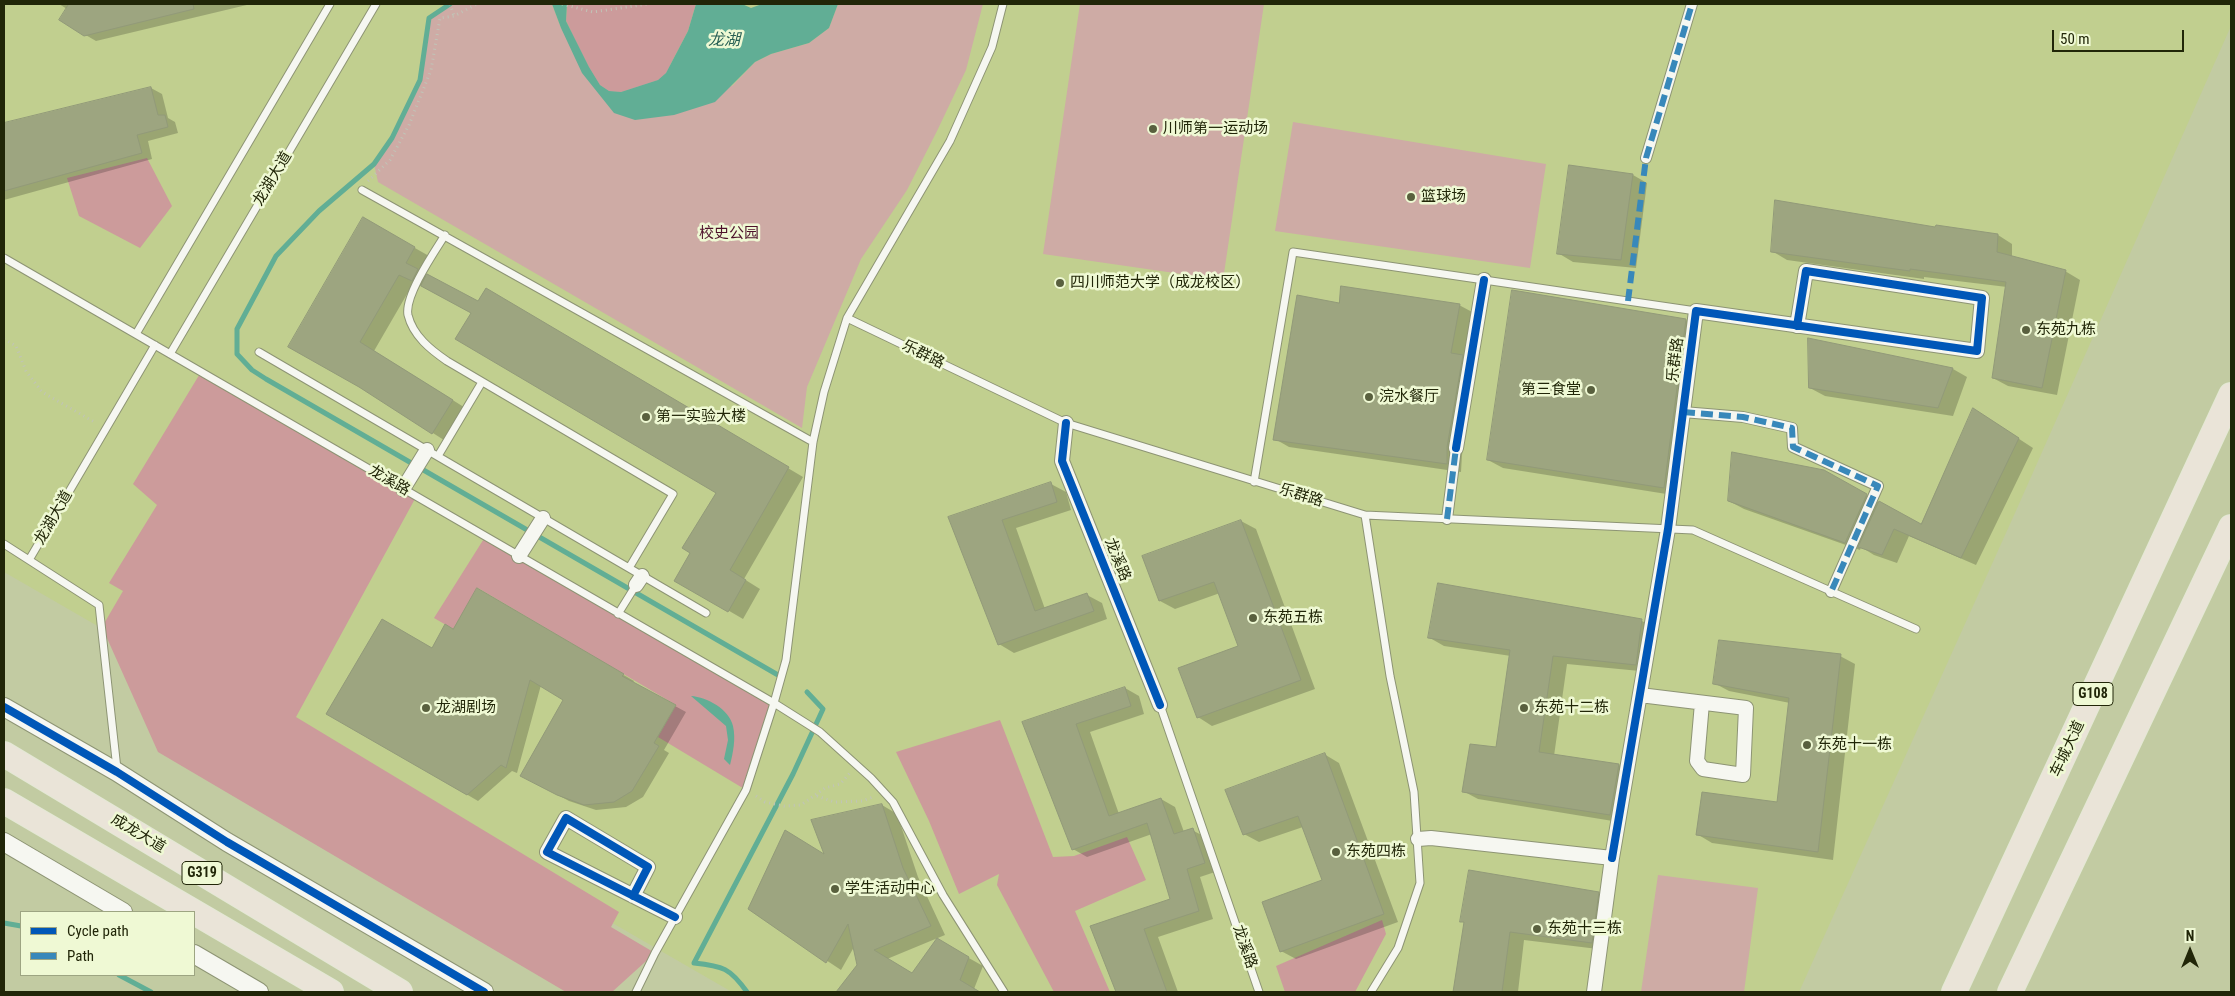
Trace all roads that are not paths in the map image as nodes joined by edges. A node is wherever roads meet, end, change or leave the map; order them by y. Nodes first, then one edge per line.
1 (330, 4) edge
2 (376, 4) edge
3 (1003, 4) edge
4 (1692, 4) edge
5 (1646, 158) dead end
6 (362, 190) road end
7 (445, 235) junction
8 (4, 258) edge
9 (1484, 280) junction
10 (1696, 312) junction
11 (847, 318) junction
12 (1797, 326) junction
13 (136, 334) junction
14 (155, 345) junction
15 (259, 352) dead end
16 (170, 354) junction
17 (482, 382) junction
18 (2231, 396) edge
19 (1683, 412) junction
20 (1066, 423) junction
21 (813, 442) junction
22 (1456, 448) joint
23 (428, 455) junction
24 (1254, 482) junction
25 (403, 489) junction
26 (1365, 515) junction
27 (1447, 519) junction
28 (540, 523) junction
29 (2231, 527) edge
30 (1668, 529) junction
31 (4, 544) edge
32 (519, 556) junction
33 (29, 560) junction
34 (629, 568) junction
35 (639, 580) junction
36 (1831, 592) junction
37 (706, 613) dead end
38 (618, 614) junction
39 (1916, 629) dead end
40 (1640, 695) junction
41 (774, 703) junction
42 (1702, 703) junction
43 (1160, 705) joint
44 (4, 707) edge
45 (4, 754) edge
46 (118, 772) junction
47 (4, 801) edge
48 (1418, 839) junction
49 (4, 842) edge
50 (1612, 858) junction
51 (633, 896) junction
52 (121, 911) edge
53 (192, 911) edge
54 (195, 913) edge
55 (675, 917) junction
56 (195, 955) edge
57 (259, 992) edge
58 (331, 992) edge
59 (400, 992) edge
60 (484, 992) edge
61 (636, 992) edge
62 (1004, 992) edge
63 (1259, 992) edge
64 (1371, 992) edge
65 (1594, 992) edge
66 (1954, 992) edge
67 (2010, 992) edge

1 - 13 lane
2 - 16 lane, 龙湖大道
3 - 11 lane
4 - 5 street
6 - 7 lane
7 - 17 lane
7 - 21 lane
8 - 13 lane, 龙溪路
9 - 10 lane
9 - 22 street
9 - 24 lane
10 - 12 street
10 - 19 street, 乐群路
11 - 20 lane, 乐群路
11 - 21 lane
12 - 12 street
13 - 14 lane, 龙溪路
14 - 16 lane, 龙溪路
14 - 33 lane, 龙湖大道
15 - 23 lane
16 - 25 lane, 龙溪路
17 - 23 lane
17 - 34 lane
18 - 66 highway, 车城大道 / G108
19 - 30 street, 乐群路
19 - 36 street
20 - 24 lane, 乐群路
20 - 43 street, 龙溪路
21 - 41 lane
22 - 27 street
23 - 25 street
23 - 28 lane
24 - 26 lane, 乐群路
25 - 32 lane, 龙溪路
26 - 27 lane, 乐群路
26 - 48 lane
27 - 30 lane, 乐群路
28 - 32 street
28 - 34 lane
29 - 67 highway
30 - 36 lane, 乐群路
30 - 40 street, 乐群路
31 - 33 lane
32 - 38 lane, 龙溪路
33 - 46 lane
34 - 35 lane
35 - 37 lane
35 - 38 lane
36 - 39 lane, 乐群路
38 - 41 lane, 龙溪路
40 - 42 street
40 - 50 street, 乐群路
41 - 55 lane
41 - 62 lane, 龙溪路
42 - 42 street
43 - 63 lane, 龙溪路
44 - 46 street
45 - 59 highway, 成龙大道 / G319
46 - 60 street
47 - 53 highway, G319
48 - 50 street
48 - 64 lane
49 - 52 street
50 - 65 street, 乐群路
51 - 51 street
51 - 55 street
54 - 58 highway, G319
55 - 61 lane
56 - 57 street

